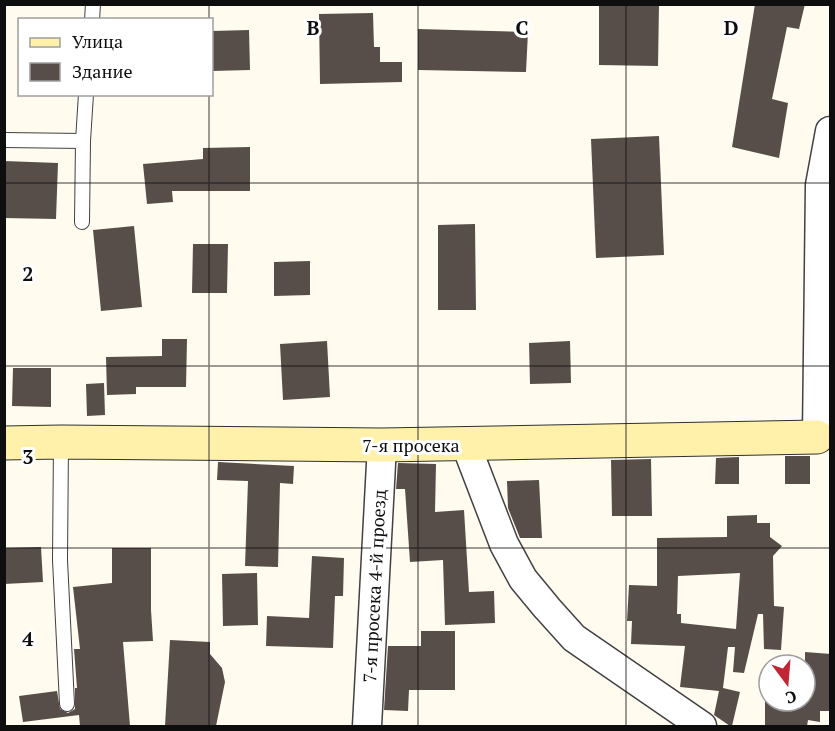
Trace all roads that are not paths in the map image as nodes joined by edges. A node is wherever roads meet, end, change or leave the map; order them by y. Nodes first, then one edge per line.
1 (86, 96) edge
2 (831, 131) edge
3 (4, 141) edge
4 (83, 141) junction
5 (82, 222) dead end
6 (824, 437) edge
7 (61, 442) junction
8 (4, 443) edge
9 (382, 445) junction
10 (466, 445) junction
11 (68, 704) dead end
12 (367, 726) edge
13 (702, 726) edge

1 - 4 lane
2 - 6 street
3 - 4 lane
4 - 5 lane
6 - 10 street, 7-я просека
7 - 8 street, 7-я просека
7 - 9 street, 7-я просека
7 - 11 lane
9 - 10 street, 7-я просека
9 - 12 street, 7-я просека 4-й проезд
10 - 13 street

